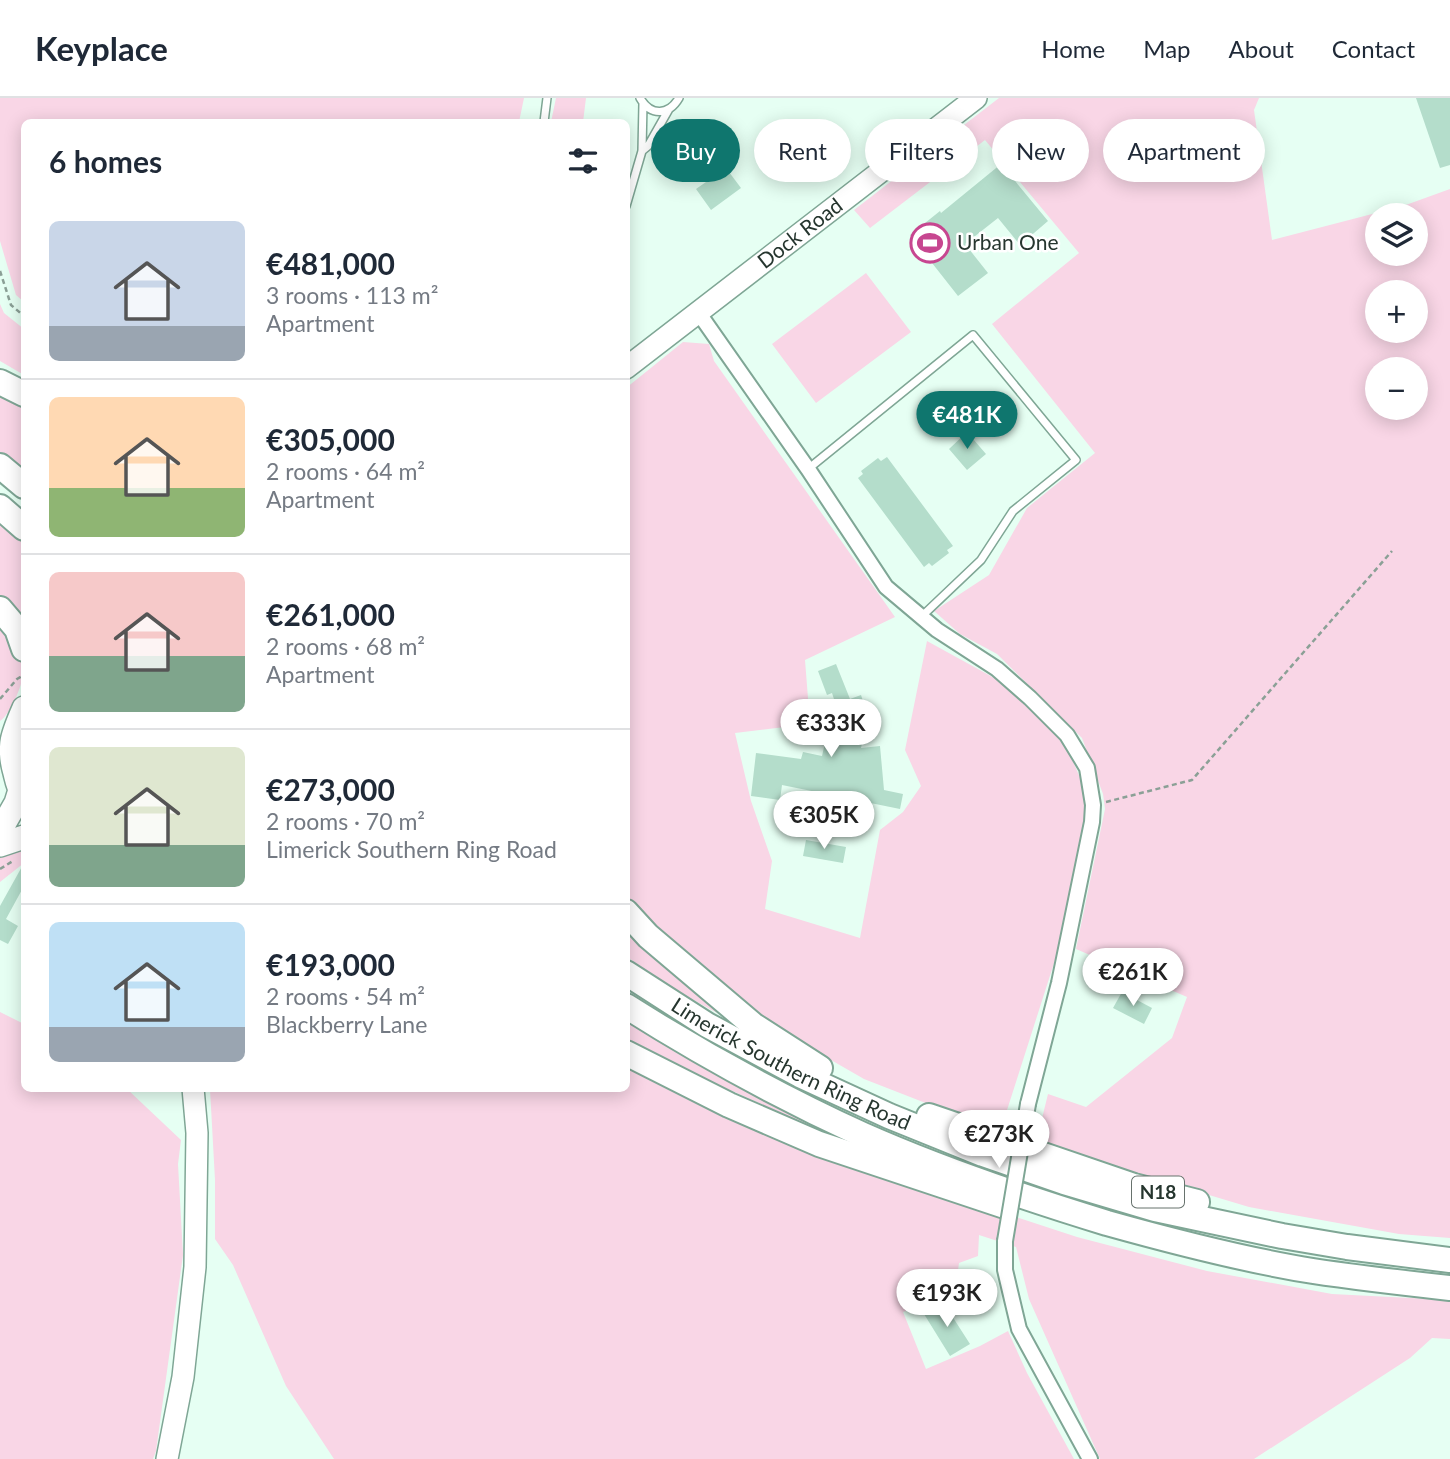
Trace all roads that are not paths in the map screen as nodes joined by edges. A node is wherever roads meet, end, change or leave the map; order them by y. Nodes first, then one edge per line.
1 (547, 98) edge
2 (976, 98) edge
3 (680, 99) edge
4 (642, 100) edge
5 (669, 109) junction
6 (544, 119) edge
7 (642, 151) junction
8 (630, 192) edge
9 (698, 312) junction
10 (630, 361) edge
11 (0, 382) edge
12 (21, 392) edge
13 (0, 466) edge
14 (808, 469) junction
15 (21, 484) edge
16 (0, 507) edge
17 (21, 524) edge
18 (0, 608) edge
19 (921, 617) junction
20 (21, 640) edge
21 (21, 714) edge
22 (5, 746) edge
23 (21, 789) edge
24 (21, 794) edge
25 (0, 831) edge
26 (21, 838) edge
27 (0, 845) edge
28 (630, 916) edge
29 (630, 976) edge
30 (630, 1009) edge
31 (630, 1055) edge
32 (192, 1092) edge
33 (875, 1097) junction
34 (1064, 1182) junction
35 (1450, 1250) edge
36 (1450, 1260) edge
37 (1450, 1288) edge
38 (167, 1459) edge
39 (1090, 1459) edge

1 - 6 lane
2 - 9 main road, Dock Road
3 - 5 lane
4 - 5 lane
4 - 7 lane
5 - 7 lane
7 - 8 lane
9 - 10 main road, Dock Road
9 - 14 street
11 - 12 highway
13 - 15 highway
14 - 19 street
14 - 19 lane
16 - 17 highway
18 - 20 highway
19 - 39 street, bridge
21 - 22 main road
22 - 23 main road
24 - 25 main road
26 - 27 main road
28 - 33 highway, N18
29 - 34 highway, Limerick Southern Ring Road / N18
30 - 37 highway, Limerick Southern Ring Road / N18
31 - 37 highway, N18
32 - 38 main road
33 - 34 highway, N18
33 - 35 highway, N18
34 - 36 highway, Limerick Southern Ring Road / N18

